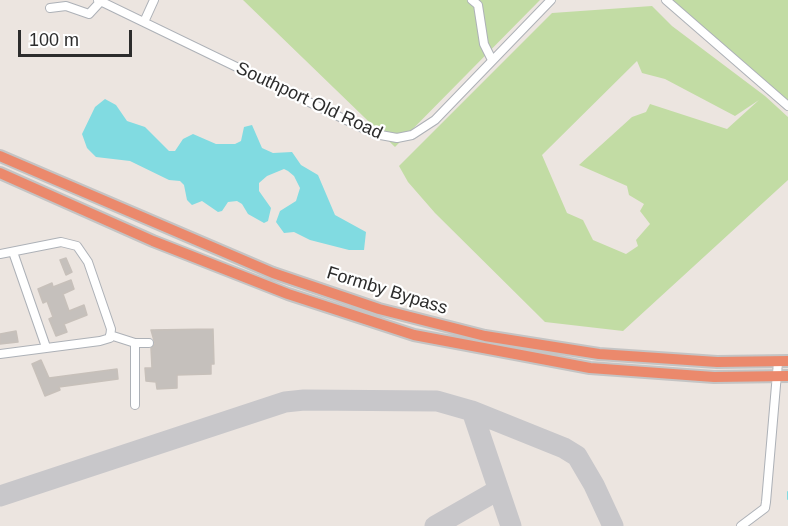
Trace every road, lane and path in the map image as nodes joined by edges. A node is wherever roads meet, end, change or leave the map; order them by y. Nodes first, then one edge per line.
1 (154, 0) edge
2 (551, 0) edge
3 (666, 0) edge
4 (99, 1) edge
5 (478, 2) edge
6 (111, 3) edge
7 (50, 8) dead end
8 (144, 22) junction
9 (492, 60) junction
10 (788, 106) edge
11 (0, 156) edge
12 (0, 173) edge
13 (13, 252) junction
14 (0, 254) edge
15 (110, 335) junction
16 (135, 343) junction
17 (149, 343) dead end
18 (46, 347) junction
19 (0, 354) edge
20 (783, 361) edge
21 (783, 377) edge
22 (135, 405) dead end
23 (741, 526) edge

1 - 8 street
2 - 9 street, Southport Old Road
3 - 10 street
4 - 6 street, Southport Old Road
4 - 7 street
5 - 9 street
6 - 8 street, Southport Old Road
8 - 9 street, Southport Old Road
11 - 20 highway, Formby Bypass
12 - 21 highway, Formby Bypass
13 - 14 street
13 - 15 street
13 - 18 street
15 - 16 street
15 - 18 street
16 - 17 street
16 - 22 street
18 - 19 street
20 - 21 street
21 - 23 street

